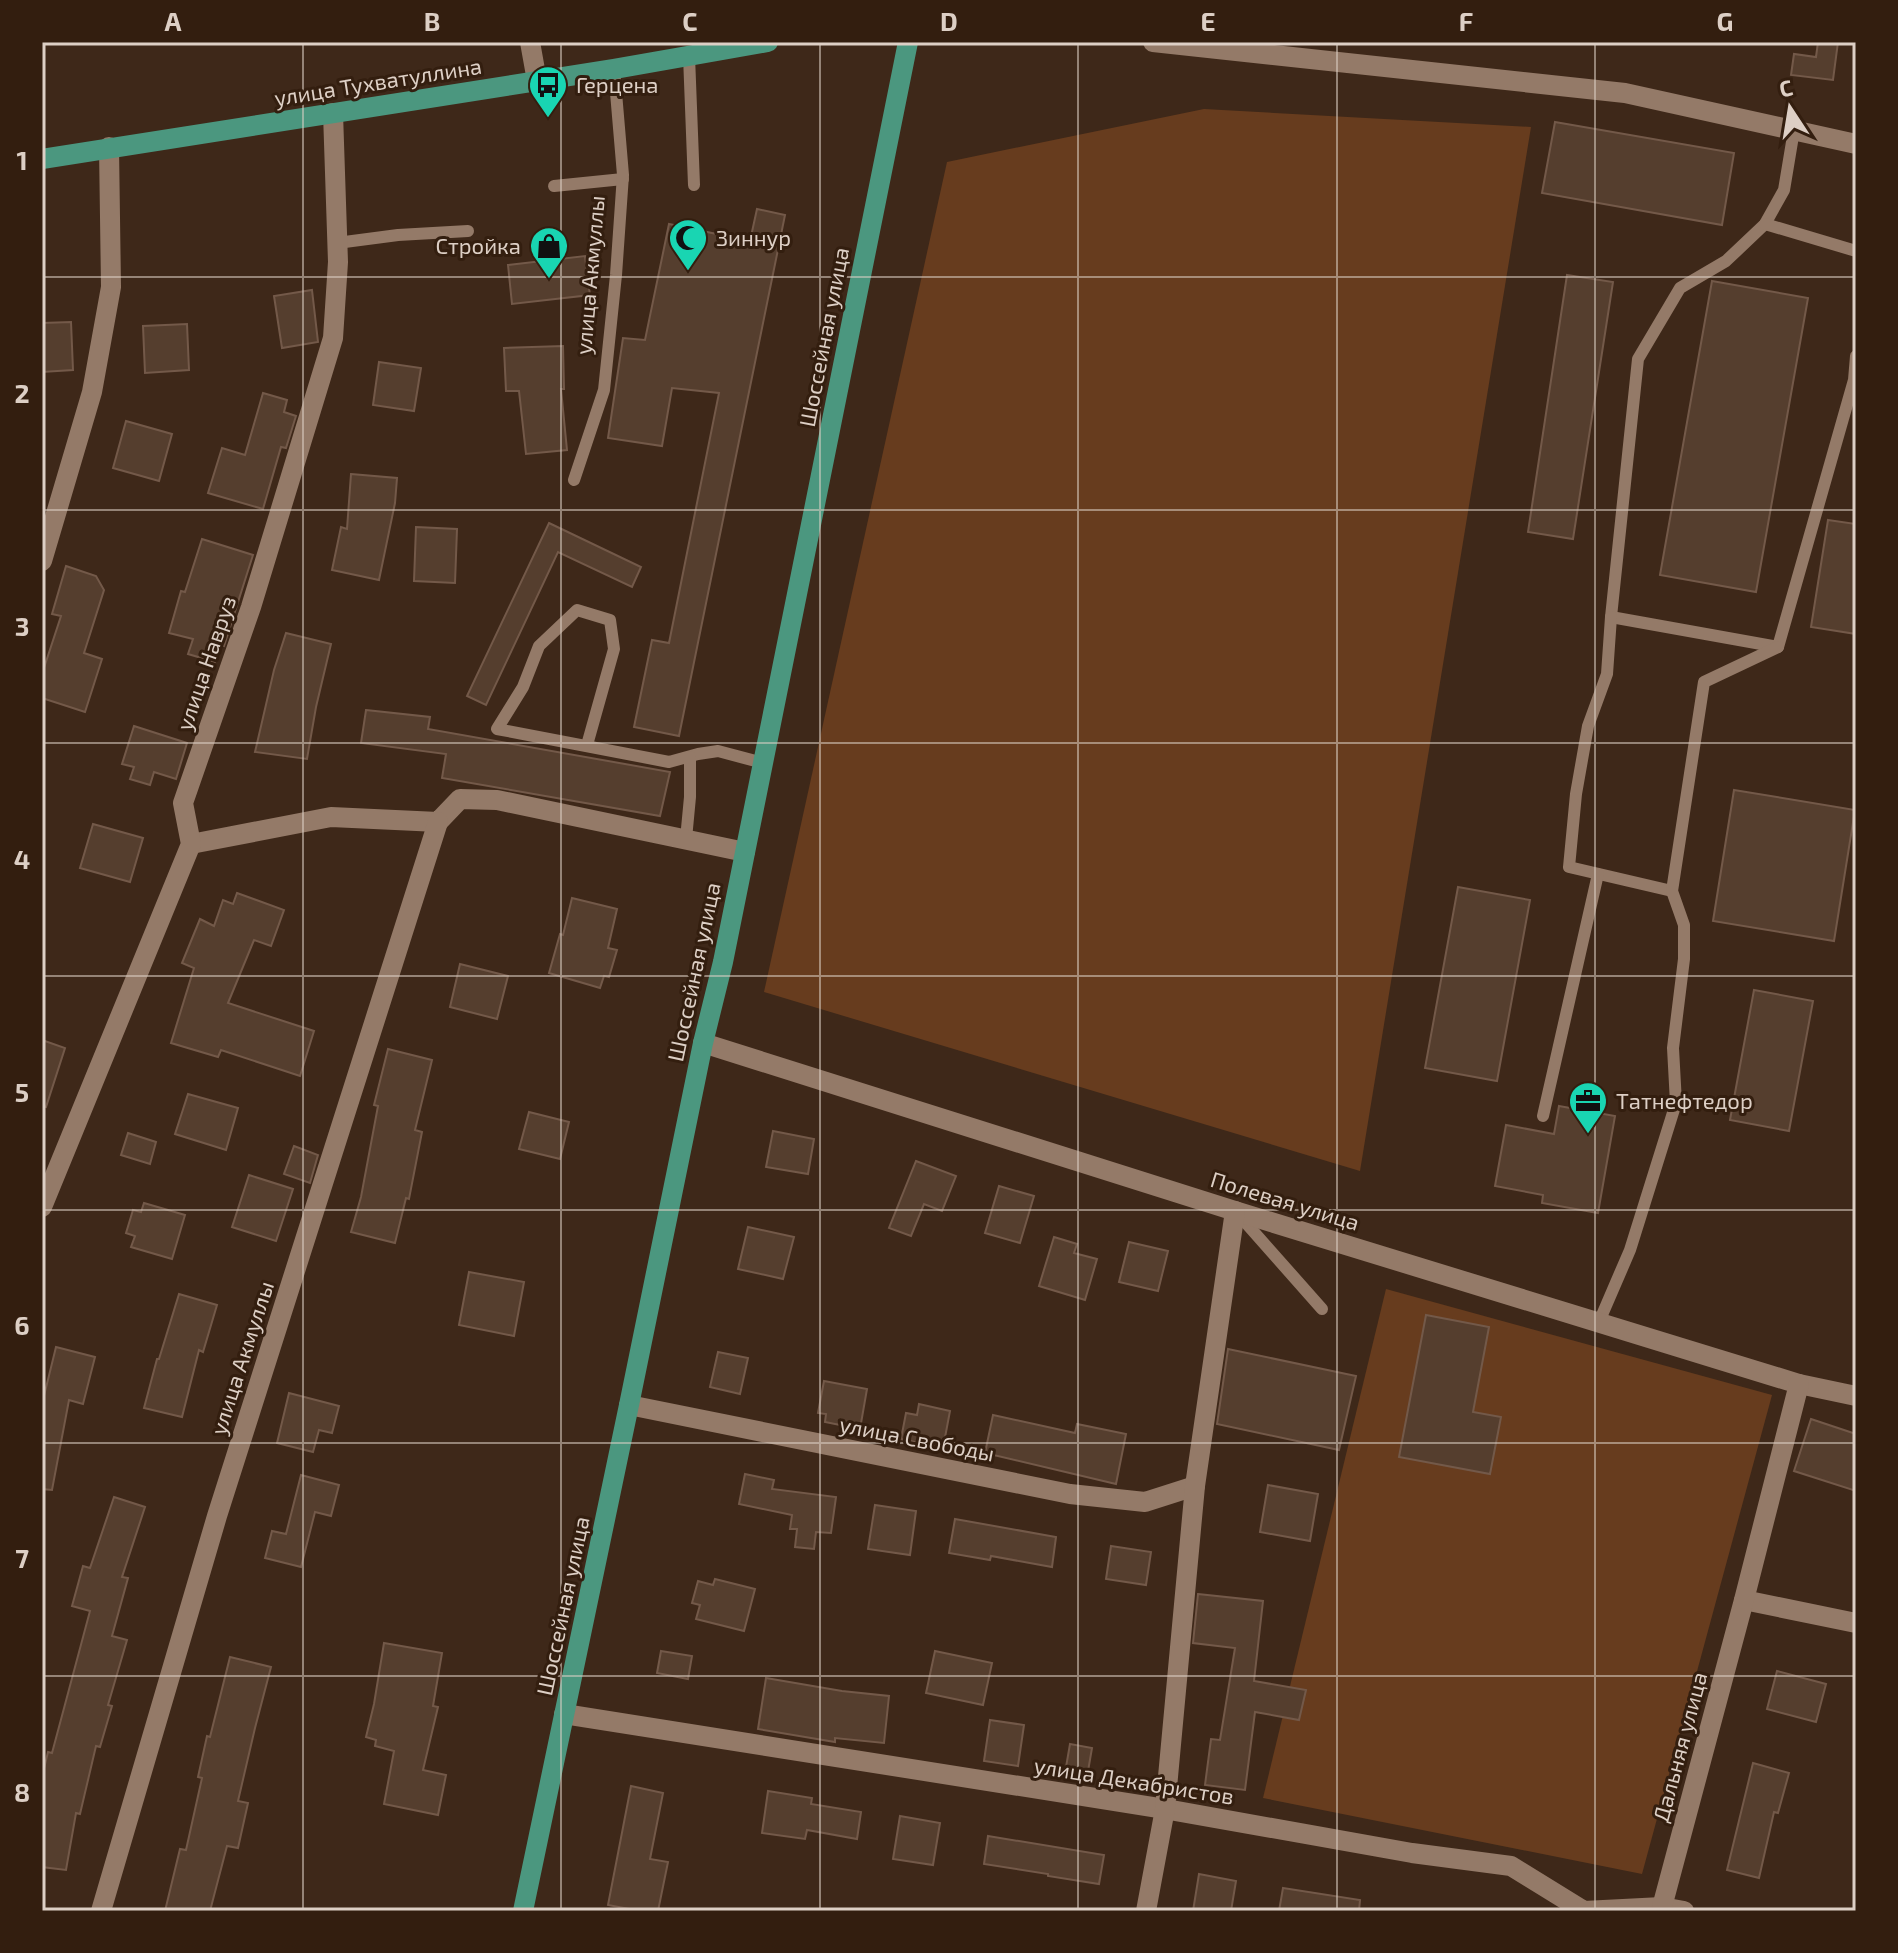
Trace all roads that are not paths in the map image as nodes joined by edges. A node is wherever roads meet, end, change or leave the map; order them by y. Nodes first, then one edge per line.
1 (530, 42) edge
2 (768, 42) edge
3 (908, 42) edge
4 (1153, 42) edge
5 (689, 56) junction
6 (614, 69) junction
7 (537, 81) junction
8 (333, 113) junction
9 (1794, 130) junction
10 (1856, 144) edge
11 (109, 147) junction
12 (42, 159) edge
13 (623, 179) junction
14 (694, 185) dead end
15 (554, 186) dead end
16 (1765, 224) junction
17 (468, 231) dead end
18 (337, 243) junction
19 (1856, 251) edge
20 (1856, 356) edge
21 (574, 480) dead end
22 (42, 561) edge
23 (1611, 617) junction
24 (1778, 647) junction
25 (587, 745) junction
26 (690, 757) junction
27 (763, 763) junction
28 (438, 822) junction
29 (686, 839) junction
30 (191, 844) junction
31 (745, 852) junction
32 (1598, 874) junction
33 (1672, 891) junction
34 (703, 1043) junction
35 (1543, 1116) dead end
36 (42, 1207) edge
37 (1235, 1211) junction
38 (1322, 1309) dead end
39 (1599, 1322) junction
40 (1799, 1384) junction
41 (1856, 1396) edge
42 (629, 1405) junction
43 (1195, 1486) junction
44 (1744, 1600) junction
45 (1856, 1623) edge
46 (564, 1714) junction
47 (1165, 1809) junction
48 (1662, 1907) junction
49 (101, 1911) edge
50 (523, 1911) edge
51 (1146, 1911) edge
52 (1684, 1911) edge

1 - 7 street
2 - 5 main road, улица Тухватуллина
3 - 27 main road, Шоссейная улица
4 - 9 street
5 - 6 main road, улица Тухватуллина
5 - 14 lane
6 - 7 main road, улица Тухватуллина
6 - 13 lane, улица Акмуллы
7 - 8 main road, улица Тухватуллина
8 - 11 main road, улица Тухватуллина
8 - 18 street, улица Навруз
9 - 10 street
9 - 16 lane
11 - 12 main road, улица Тухватуллина
11 - 22 street
13 - 15 lane
13 - 21 lane, улица Акмуллы
16 - 19 lane
16 - 23 lane
17 - 18 lane
18 - 30 street, улица Навруз
20 - 24 lane
23 - 24 lane
23 - 32 lane
24 - 33 lane
25 - 25 lane
25 - 26 lane
26 - 27 lane
26 - 29 lane
27 - 31 main road, Шоссейная улица
28 - 29 street
28 - 30 street
28 - 49 street, улица Акмуллы
29 - 31 street
30 - 36 street
31 - 34 main road, Шоссейная улица
32 - 33 lane
32 - 35 lane
33 - 39 lane
34 - 37 street, Полевая улица
34 - 42 main road, Шоссейная улица
37 - 38 lane
37 - 39 street, Полевая улица
37 - 43 street
39 - 40 street, Полевая улица
40 - 41 street, Полевая улица
40 - 44 street, Дальняя улица
42 - 43 street, улица Свободы
42 - 46 main road, Шоссейная улица
43 - 47 street
44 - 45 street
44 - 48 street, Дальняя улица
46 - 47 street, улица Декабристов
46 - 50 main road, Шоссейная улица
47 - 48 street, улица Декабристов
47 - 51 street
48 - 52 street, улица Декабристов

